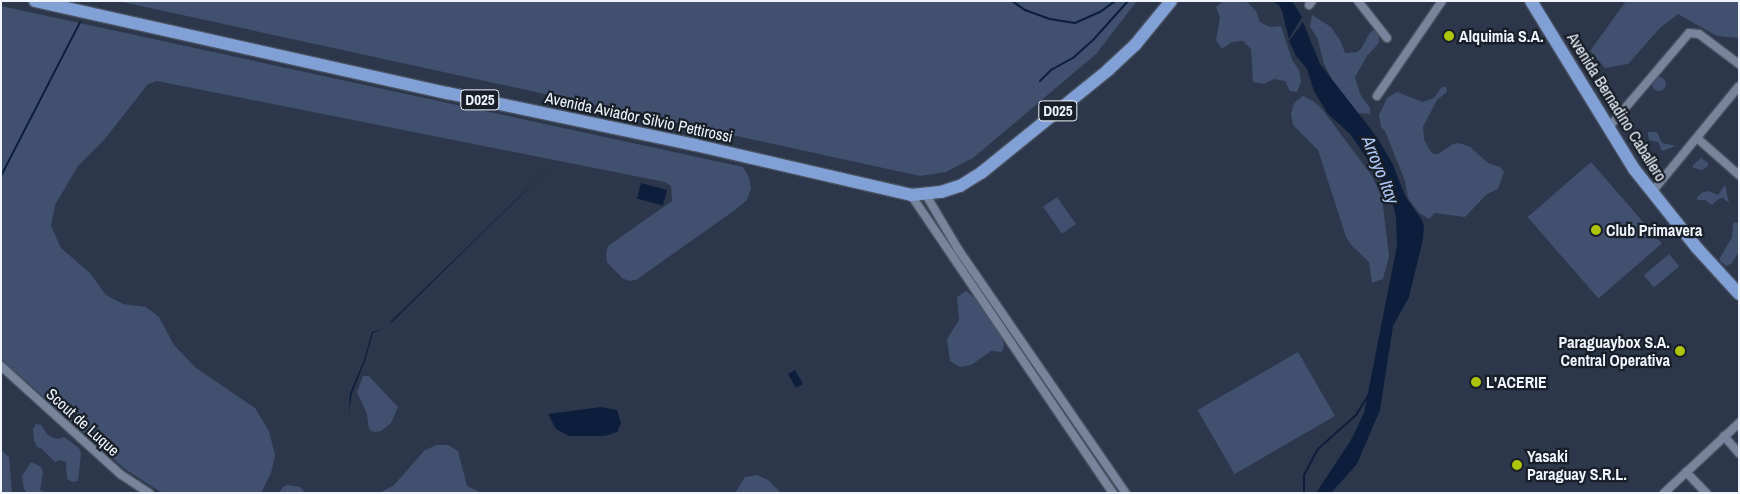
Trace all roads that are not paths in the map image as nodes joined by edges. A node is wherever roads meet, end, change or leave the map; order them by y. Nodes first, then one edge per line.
1 (35, 1) edge
2 (1172, 1) edge
3 (1358, 1) edge
4 (1442, 1) edge
5 (1531, 1) edge
6 (1387, 38) dead end
7 (1739, 64) edge
8 (1739, 86) edge
9 (1377, 96) dead end
10 (1609, 127) junction
11 (1696, 138) junction
12 (1739, 175) edge
13 (1652, 192) junction
14 (911, 195) junction
15 (926, 195) junction
16 (1739, 294) edge
17 (1, 366) edge
18 (1056, 393) junction
19 (1049, 398) junction
20 (1739, 423) edge
21 (1724, 436) junction
22 (1739, 453) edge
23 (1686, 472) junction
24 (1124, 492) edge
25 (149, 493) edge
26 (1113, 493) edge
27 (1664, 493) edge
28 (1706, 493) edge

1 - 14 main road, Avenida Aviador Silvio Pettirossi / D025
2 - 15 main road, Avenida Aviador Silvio Pettirossi / D025
3 - 6 street
4 - 9 street
5 - 10 main road, Avenida Bernadino Caballero
7 - 10 street
8 - 11 street
10 - 13 main road, Avenida Bernadino Caballero
11 - 12 street
11 - 13 street
13 - 16 main road, Avenida Bernadino Caballero
14 - 15 main road, Avenida Aviador Silvio Pettirossi / D025
14 - 19 street
15 - 18 street
17 - 25 street, Scout de Luque
18 - 19 street
18 - 24 street
19 - 26 street
20 - 21 street
21 - 22 street
21 - 23 street
23 - 27 street
23 - 28 street

